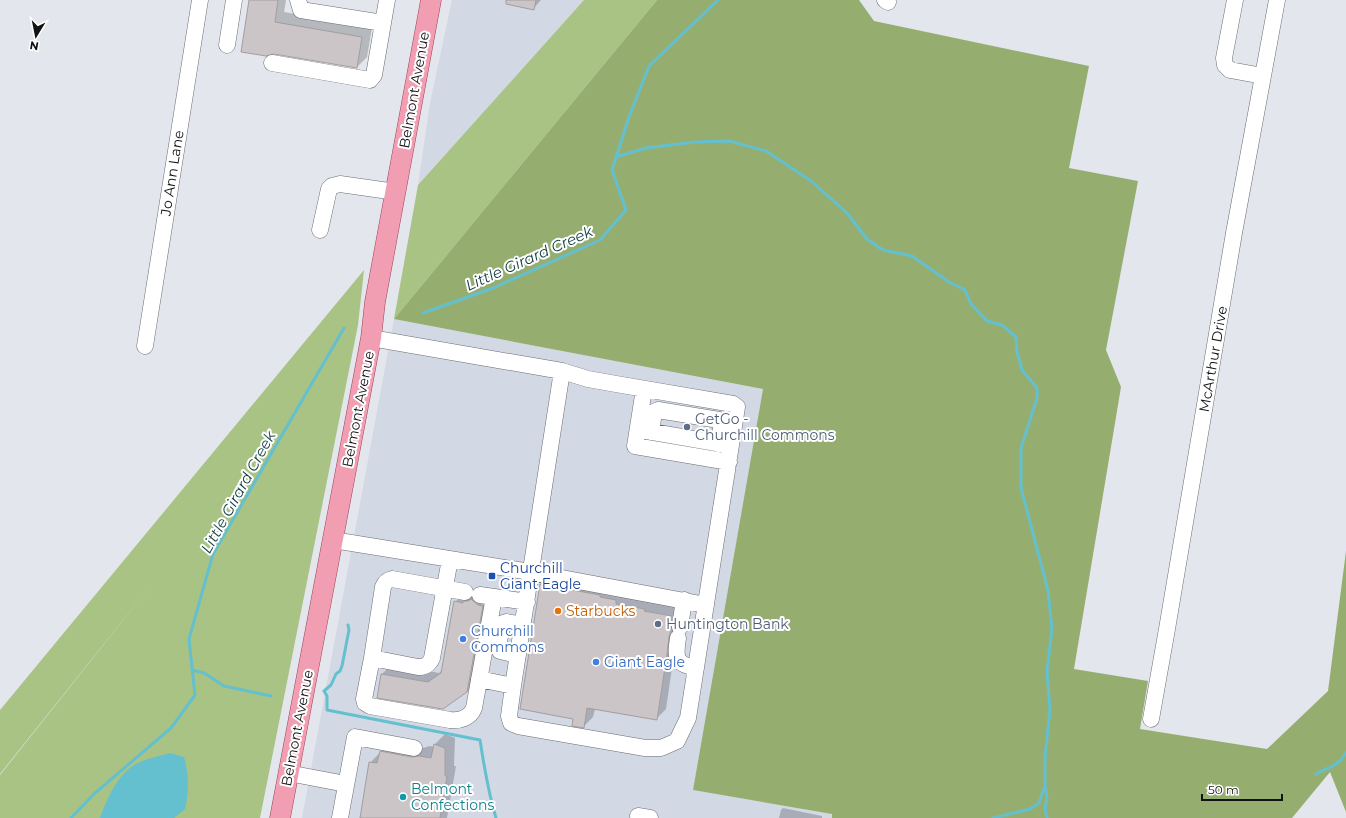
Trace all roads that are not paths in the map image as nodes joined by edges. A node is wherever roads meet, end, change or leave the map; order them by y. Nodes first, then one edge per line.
1 (200, 0) edge
2 (234, 0) edge
3 (298, 0) edge
4 (387, 0) edge
5 (431, 0) edge
6 (1235, 0) edge
7 (1277, 0) edge
8 (383, 23) junction
9 (227, 45) dead end
10 (272, 63) dead end
11 (1263, 76) junction
12 (396, 192) junction
13 (320, 230) dead end
14 (371, 338) junction
15 (145, 346) dead end
16 (562, 371) junction
17 (644, 390) junction
18 (677, 395) junction
19 (705, 400) junction
20 (674, 412) junction
21 (703, 417) junction
22 (644, 431) junction
23 (671, 436) junction
24 (699, 440) junction
25 (725, 445) junction
26 (668, 452) junction
27 (697, 457) junction
28 (729, 462) junction
29 (333, 540) junction
30 (450, 559) junction
31 (530, 572) junction
32 (445, 588) junction
33 (480, 595) junction
34 (684, 600) junction
35 (527, 602) junction
36 (706, 605) junction
37 (372, 658) junction
38 (696, 668) junction
39 (479, 679) junction
40 (513, 686) junction
41 (1151, 719) dead end
42 (414, 748) dead end
43 (288, 773) junction
44 (346, 784) junction
45 (280, 818) edge
46 (340, 818) edge

1 - 15 street, Jo Ann Lane
2 - 9 street
3 - 8 street
4 - 8 street
5 - 12 main road, Belmont Avenue
6 - 11 street
7 - 11 street, McArthur Drive
8 - 10 street
11 - 41 street, McArthur Drive
12 - 13 street
12 - 14 main road, Belmont Avenue
14 - 16 street
14 - 29 main road, Belmont Avenue
16 - 17 street
16 - 31 street
17 - 18 street
17 - 22 street
18 - 19 street
18 - 20 street
19 - 21 street
19 - 25 street
20 - 21 street
20 - 22 street
21 - 25 street
22 - 23 street
22 - 26 street
23 - 24 street
23 - 26 street
24 - 25 street
24 - 27 street
25 - 28 street
26 - 27 street
27 - 28 street
28 - 36 street
29 - 30 street
29 - 43 main road, Belmont Avenue
30 - 31 street
30 - 32 street
31 - 34 street
31 - 35 street
32 - 33 street
32 - 37 street
32 - 37 street
33 - 35 street
33 - 39 street
34 - 36 street
34 - 38 street
35 - 40 street
36 - 38 street
37 - 39 street
38 - 40 street
39 - 40 street
42 - 44 street
43 - 44 street
43 - 45 main road, Belmont Avenue
44 - 46 street

